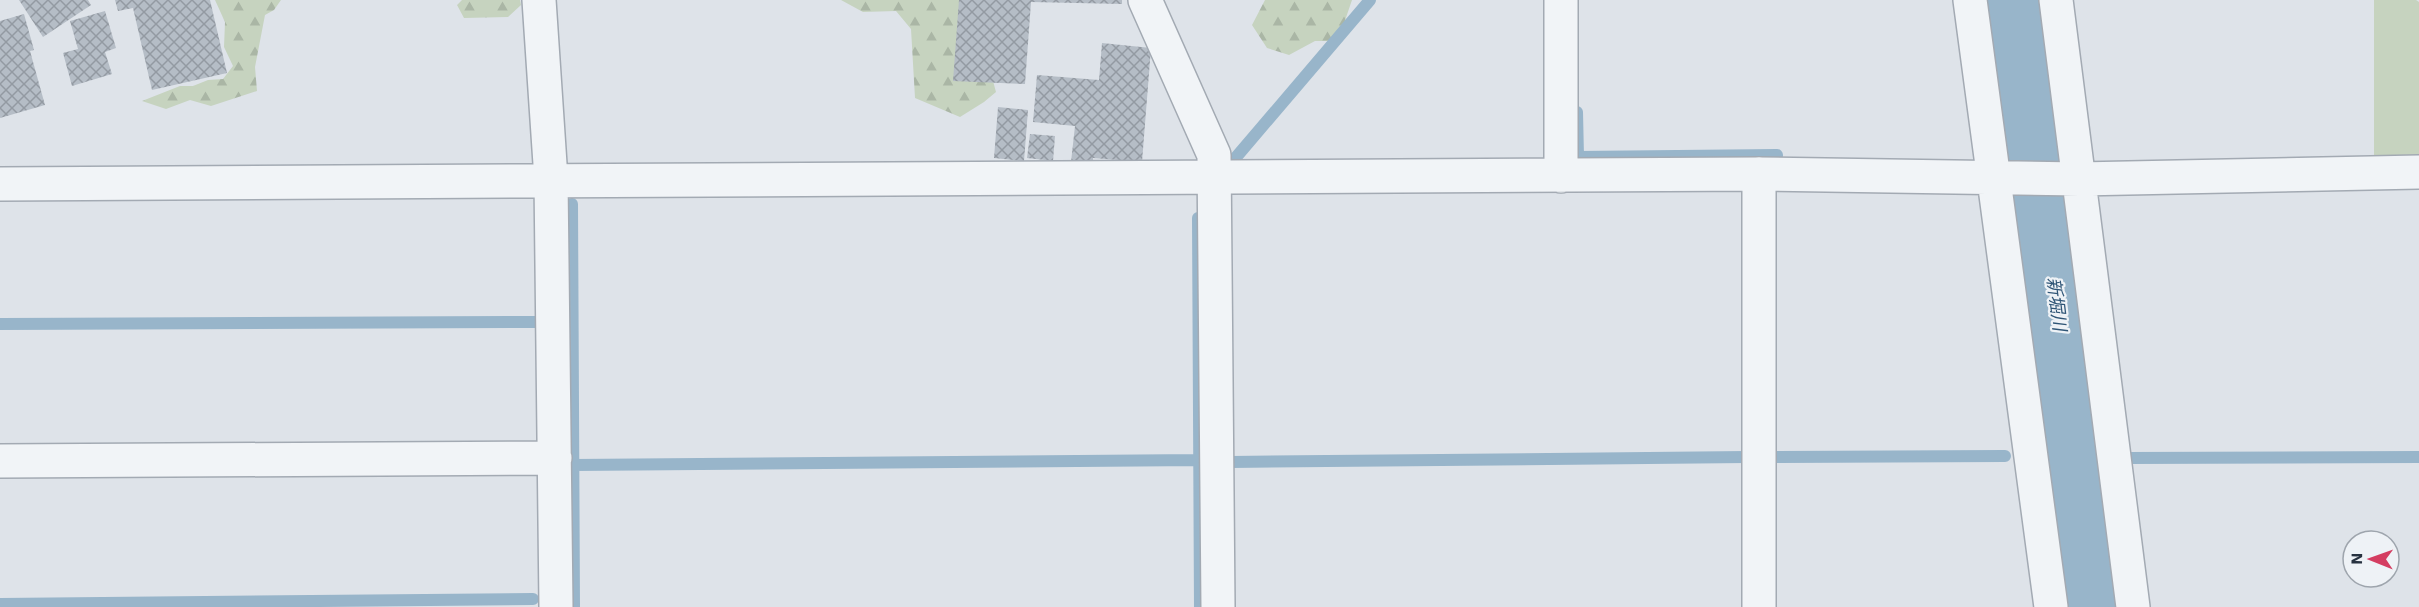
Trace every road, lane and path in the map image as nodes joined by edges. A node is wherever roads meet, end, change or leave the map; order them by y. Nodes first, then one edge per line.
1 (539, 0) edge
2 (1145, 0) edge
3 (1561, 0) edge
4 (1970, 0) edge
5 (2056, 0) edge
6 (2419, 172) edge
7 (1759, 174) junction
8 (1561, 176) junction
9 (1993, 177) junction
10 (1214, 178) junction
11 (550, 179) junction
12 (2079, 179) junction
13 (0, 184) edge
14 (555, 459) junction
15 (0, 461) edge
16 (556, 607) edge
17 (1218, 607) edge
18 (1759, 607) edge
19 (2051, 607) edge
20 (2133, 607) edge

1 - 11 street
2 - 10 street
3 - 8 street
4 - 9 street
5 - 12 street
6 - 12 street
7 - 8 street
7 - 9 street
7 - 18 street
8 - 10 street
9 - 12 street
9 - 19 street
10 - 11 street
10 - 17 street
11 - 13 street
11 - 14 street
12 - 20 street
14 - 15 street
14 - 16 street

